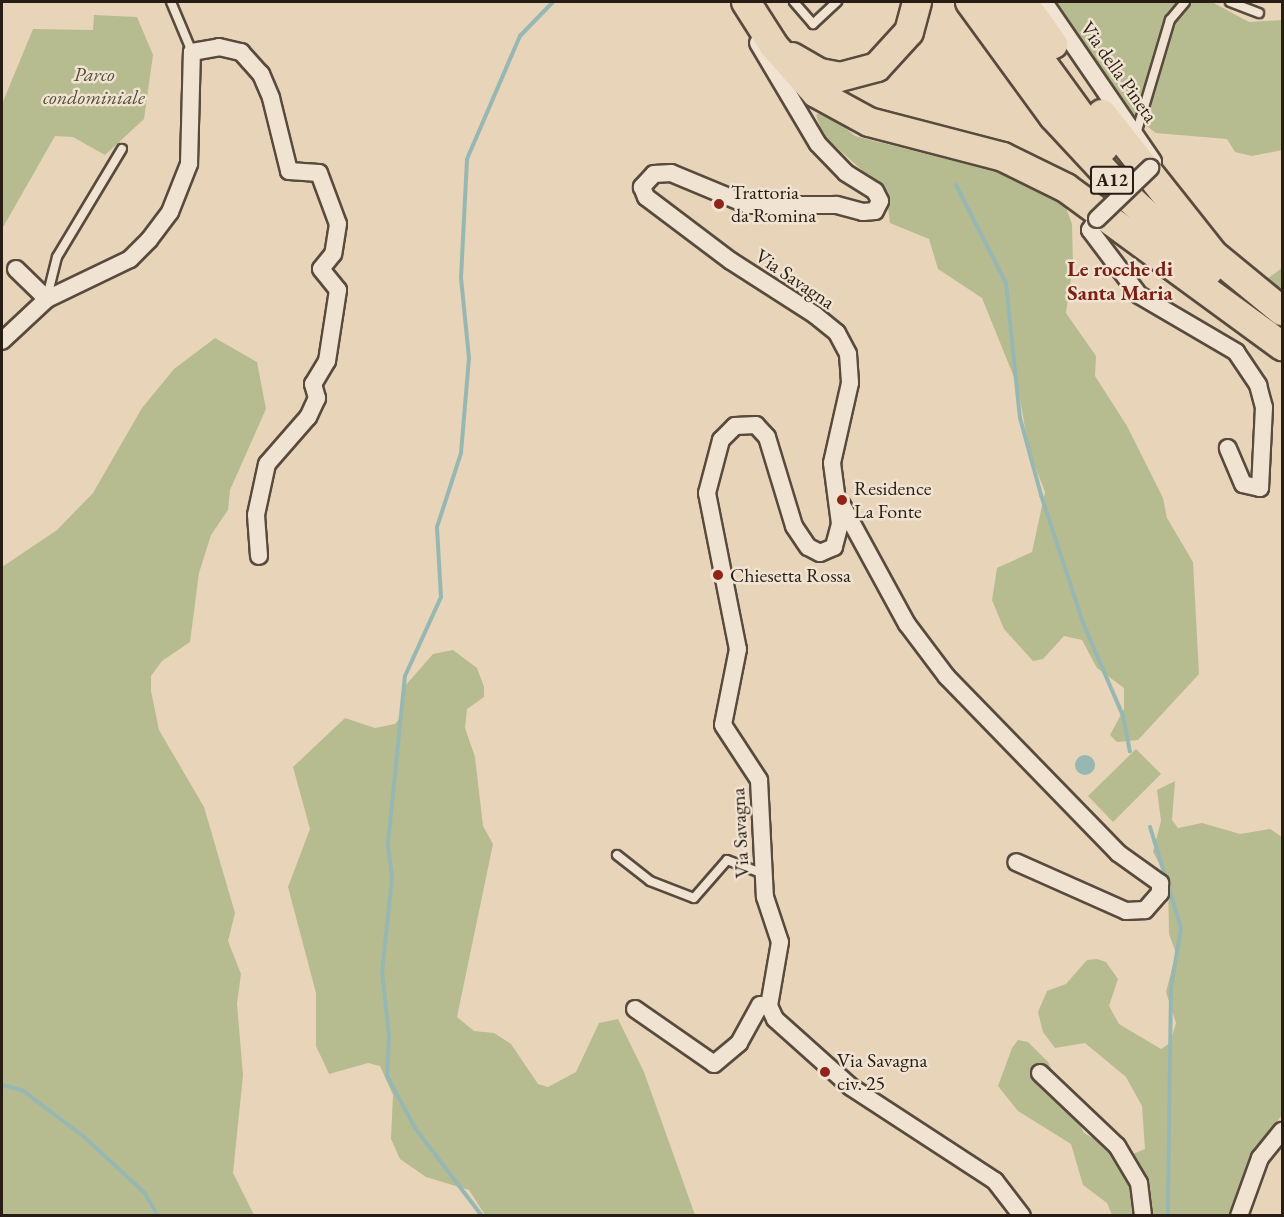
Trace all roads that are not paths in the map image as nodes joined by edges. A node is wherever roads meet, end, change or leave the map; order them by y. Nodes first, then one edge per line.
1 (171, 2) edge
2 (733, 2) edge
3 (746, 2) edge
4 (756, 2) edge
5 (794, 2) edge
6 (837, 2) edge
7 (917, 2) edge
8 (970, 2) edge
9 (998, 2) edge
10 (1023, 2) edge
11 (1044, 2) edge
12 (1185, 2) edge
13 (1230, 2) edge
14 (1259, 13) dead end
15 (192, 52) junction
16 (1136, 134) junction
17 (122, 149) dead end
18 (1212, 253) junction
19 (16, 270) dead end
20 (47, 298) junction
21 (1282, 311) edge
22 (1282, 331) edge
23 (2, 341) edge
24 (1282, 346) edge
25 (1228, 448) dead end
26 (837, 493) junction
27 (259, 556) dead end
28 (616, 855) dead end
29 (1016, 862) dead end
30 (764, 874) junction
31 (769, 1006) junction
32 (635, 1009) dead end
33 (1040, 1073) dead end
34 (1282, 1131) edge
35 (1022, 1215) edge
36 (1143, 1215) edge
37 (1239, 1215) edge

1 - 15 lane
2 - 26 street, Via Savagna
3 - 24 highway
4 - 7 highway
5 - 6 lane
8 - 22 highway, A12
9 - 18 highway, A12
10 - 18 highway
11 - 16 street, Via della Pineta
12 - 16 lane
13 - 14 lane
15 - 20 street
15 - 27 street
16 - 25 street, Via della Pineta, bridge
17 - 20 lane
18 - 21 highway, A12
19 - 20 street
20 - 23 street
26 - 29 street
26 - 30 street, Via Savagna
28 - 30 lane
30 - 31 street, Via Savagna
31 - 32 street
31 - 35 street
33 - 36 street
34 - 37 street

